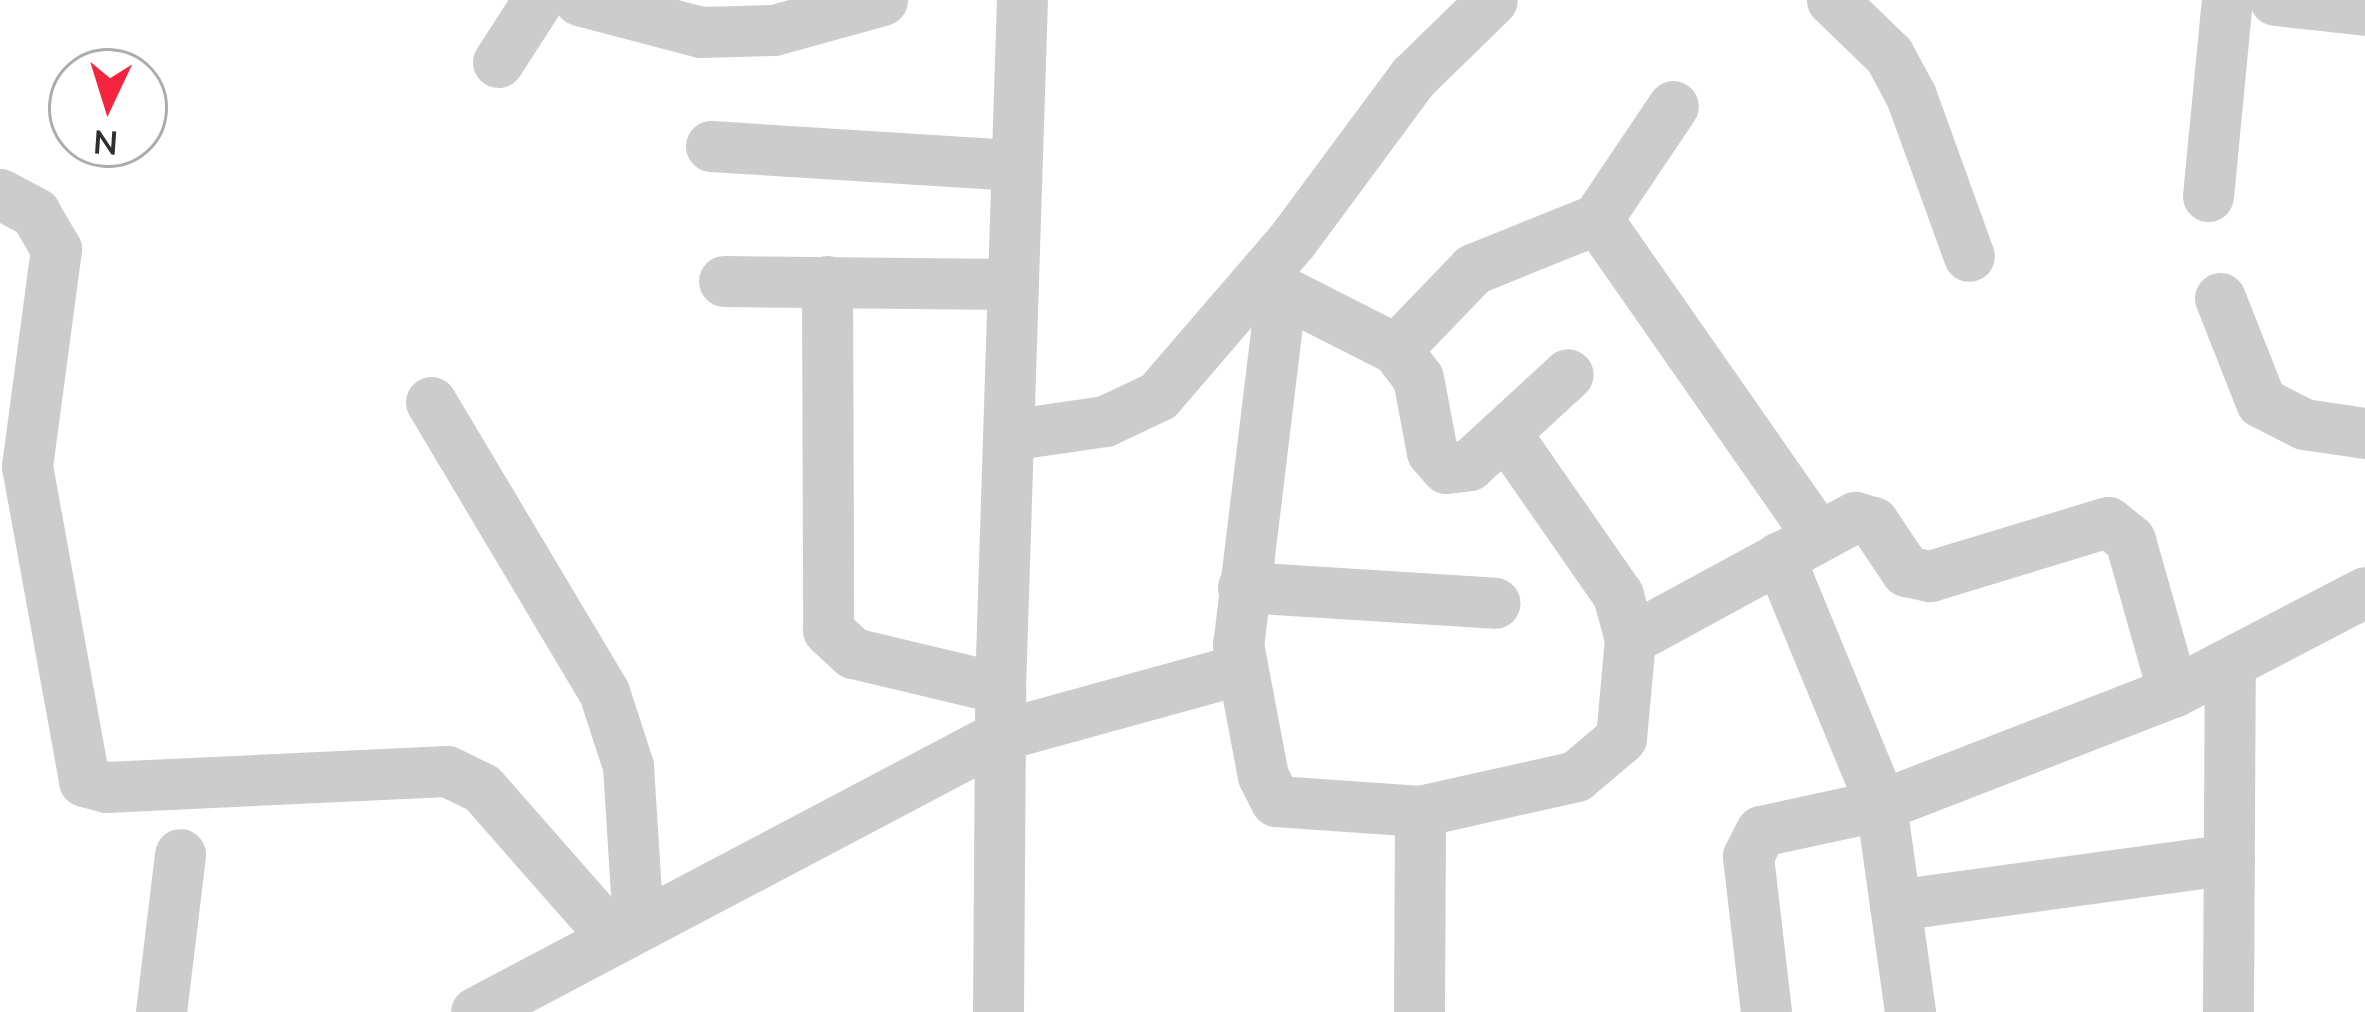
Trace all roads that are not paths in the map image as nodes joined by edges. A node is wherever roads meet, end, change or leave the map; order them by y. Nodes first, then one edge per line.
1 (538, 0) edge
2 (579, 0) edge
3 (1022, 0) edge
4 (1832, 0) edge
5 (2227, 0) edge
6 (2275, 0) edge
7 (860, 1) edge
8 (1478, 4) edge
9 (2365, 10) edge
10 (498, 62) dead end
11 (1673, 106) dead end
12 (711, 146) dead end
13 (1015, 165) junction
14 (0, 194) edge
15 (2208, 196) dead end
16 (1597, 219) junction
17 (1969, 256) dead end
18 (724, 281) dead end
19 (827, 281) junction
20 (1010, 284) junction
21 (1271, 285) junction
22 (2220, 298) dead end
23 (1396, 349) junction
24 (1568, 374) dead end
25 (430, 402) dead end
26 (2365, 433) edge
27 (1507, 434) junction
28 (1010, 435) junction
29 (1799, 546) junction
30 (1243, 587) junction
31 (2365, 592) edge
32 (1494, 603) dead end
33 (1630, 639) junction
34 (2230, 666) junction
35 (1240, 669) junction
36 (2174, 692) junction
37 (1000, 712) junction
38 (1881, 805) junction
39 (1420, 811) junction
40 (180, 854) dead end
41 (2229, 859) junction
42 (1895, 905) junction
43 (626, 931) junction
44 (161, 1012) edge
45 (476, 1012) edge
46 (998, 1012) edge
47 (1419, 1012) edge
48 (1766, 1012) edge
49 (1910, 1012) edge
50 (2228, 1012) edge

1 - 10 street
2 - 7 street
3 - 13 street
4 - 17 street
5 - 15 street
6 - 9 street
8 - 21 street
11 - 16 street
12 - 13 street
13 - 20 street
14 - 43 street
16 - 23 street
16 - 29 street
18 - 19 street
19 - 20 street
19 - 37 street
20 - 28 street
21 - 23 street
21 - 28 street
21 - 30 street
22 - 26 street
23 - 27 street
24 - 27 street
25 - 43 street
27 - 33 street
28 - 37 street
29 - 33 street
29 - 36 street
29 - 38 street
30 - 32 street
30 - 35 street
31 - 34 street
33 - 39 street
34 - 36 street
34 - 41 street
35 - 37 street
35 - 39 street
36 - 38 street
37 - 43 street
37 - 46 street
38 - 42 street
38 - 48 street
39 - 47 street
40 - 44 street
41 - 42 street
41 - 50 street
42 - 49 street
43 - 45 street

